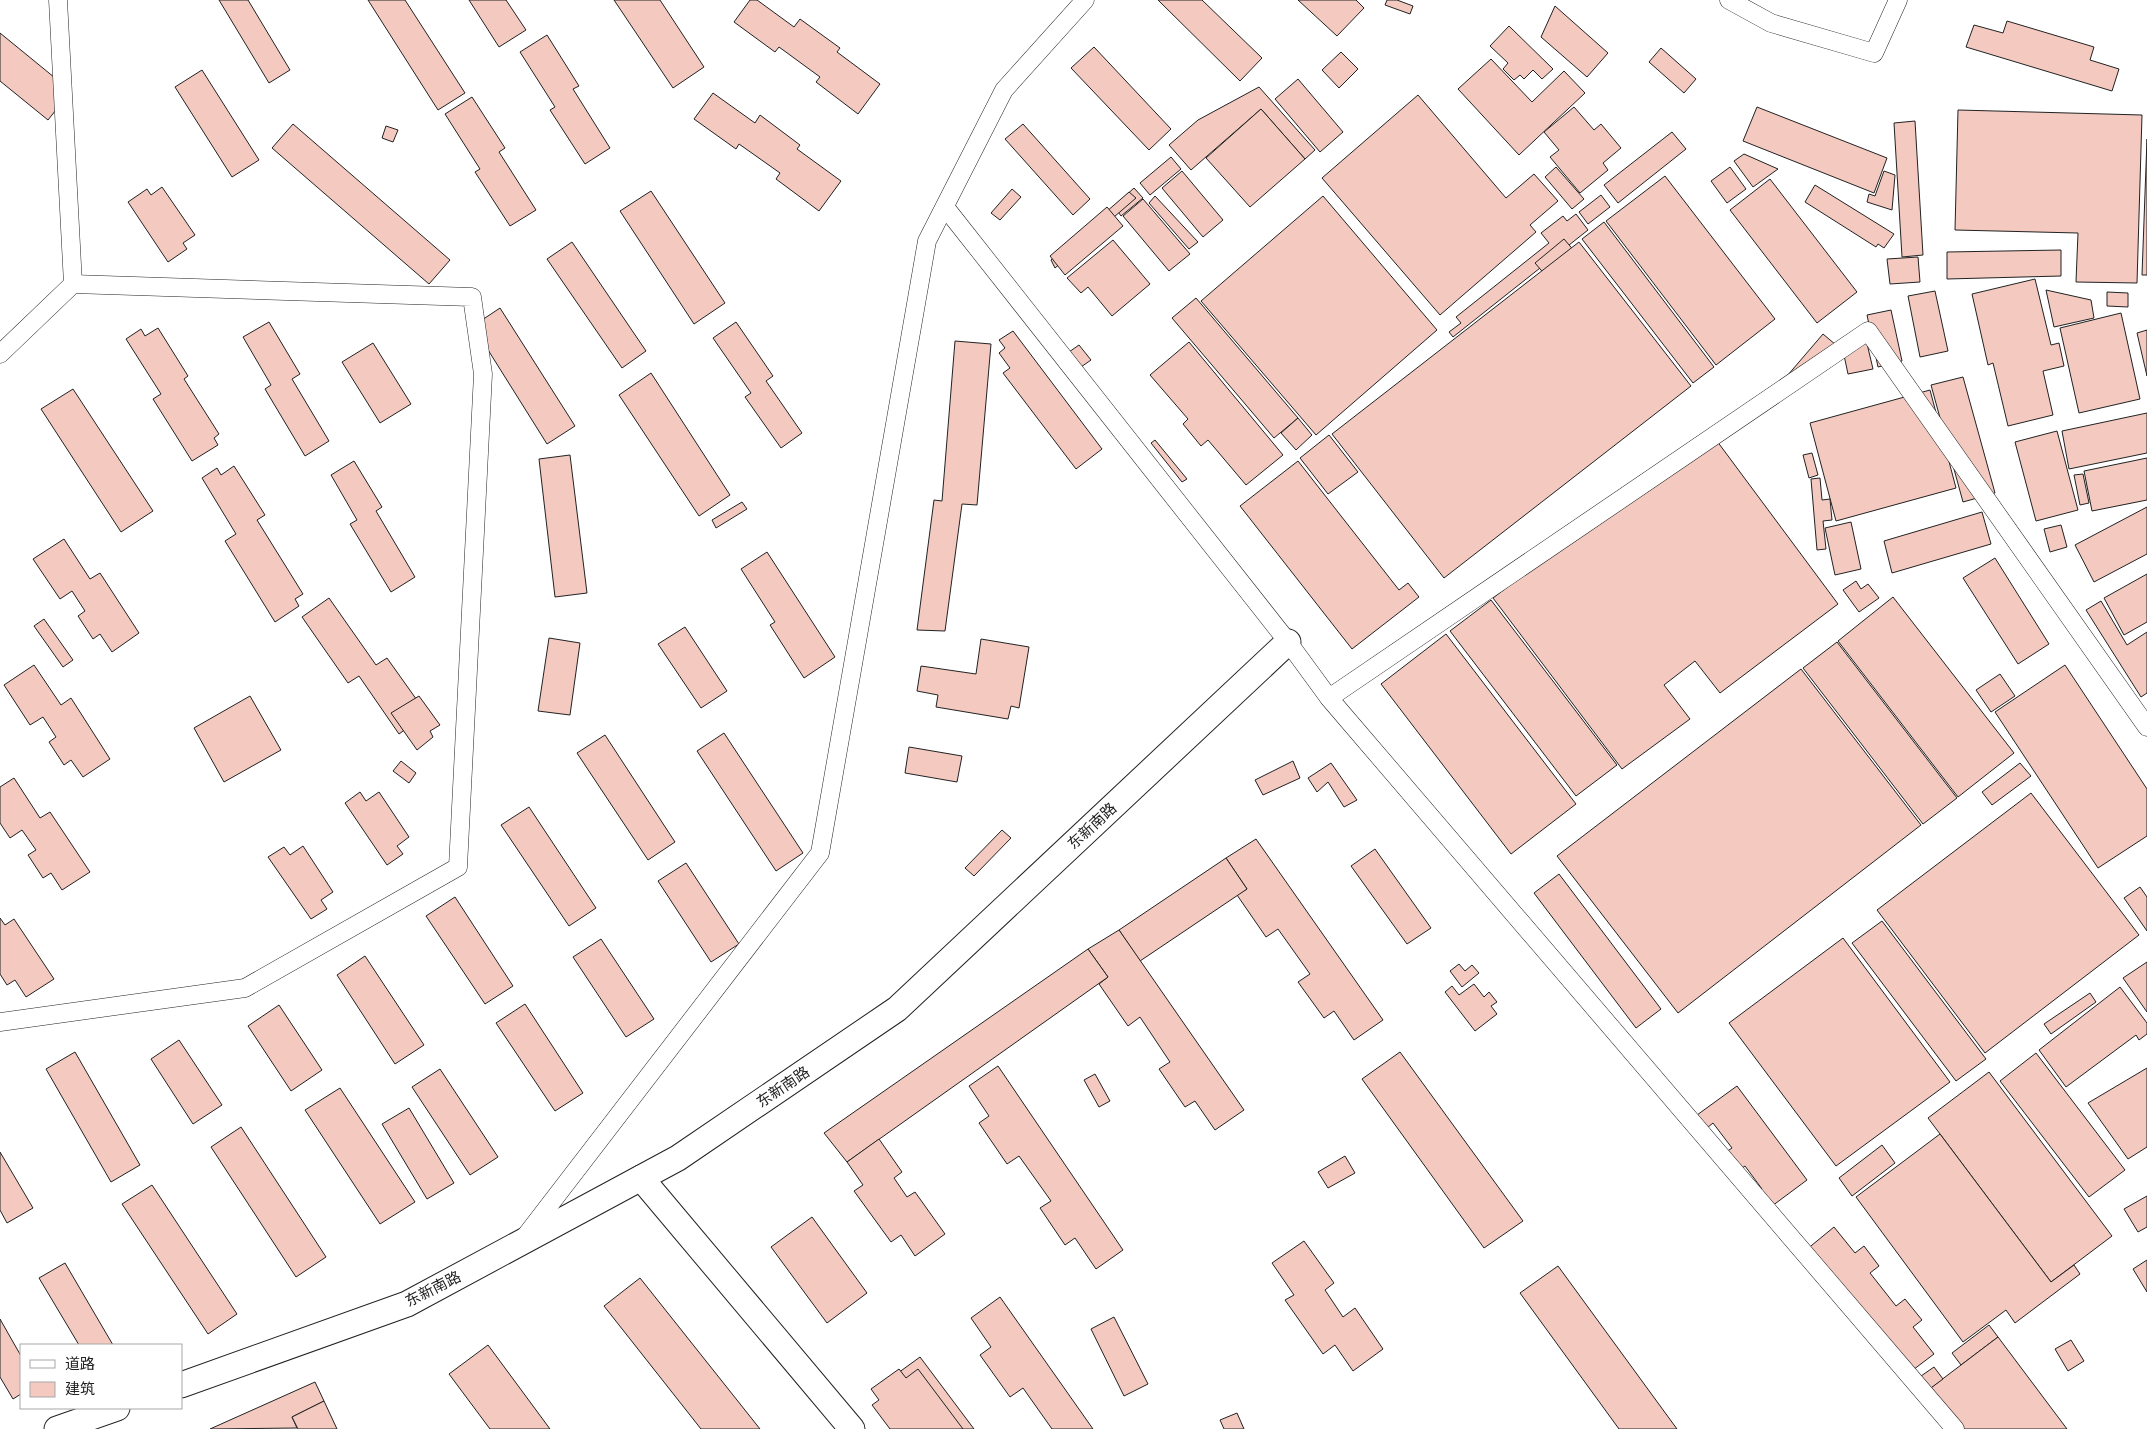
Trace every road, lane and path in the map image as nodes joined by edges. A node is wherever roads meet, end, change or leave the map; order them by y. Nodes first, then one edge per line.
1 (58, 0) edge
2 (1085, 0) edge
3 (1729, 0) edge
4 (1898, 0) edge
5 (945, 207) junction
6 (73, 284) junction
7 (0, 354) edge
8 (1288, 642) junction
9 (1329, 698) junction
10 (2147, 727) edge
11 (0, 1022) edge
12 (641, 1178) junction
13 (521, 1242) junction
14 (182, 1384) edge
15 (113, 1409) edge
16 (57, 1429) edge
17 (852, 1429) edge
18 (1954, 1429) edge

1 - 6 street
2 - 5 street
3 - 4 street
5 - 8 street
5 - 13 street
6 - 7 street
6 - 11 street
8 - 9 street
8 - 12 main road, 东新南路
9 - 10 street
9 - 18 street
12 - 13 main road, 东新南路
12 - 17 main road
13 - 14 main road, 东新南路
15 - 16 main road

